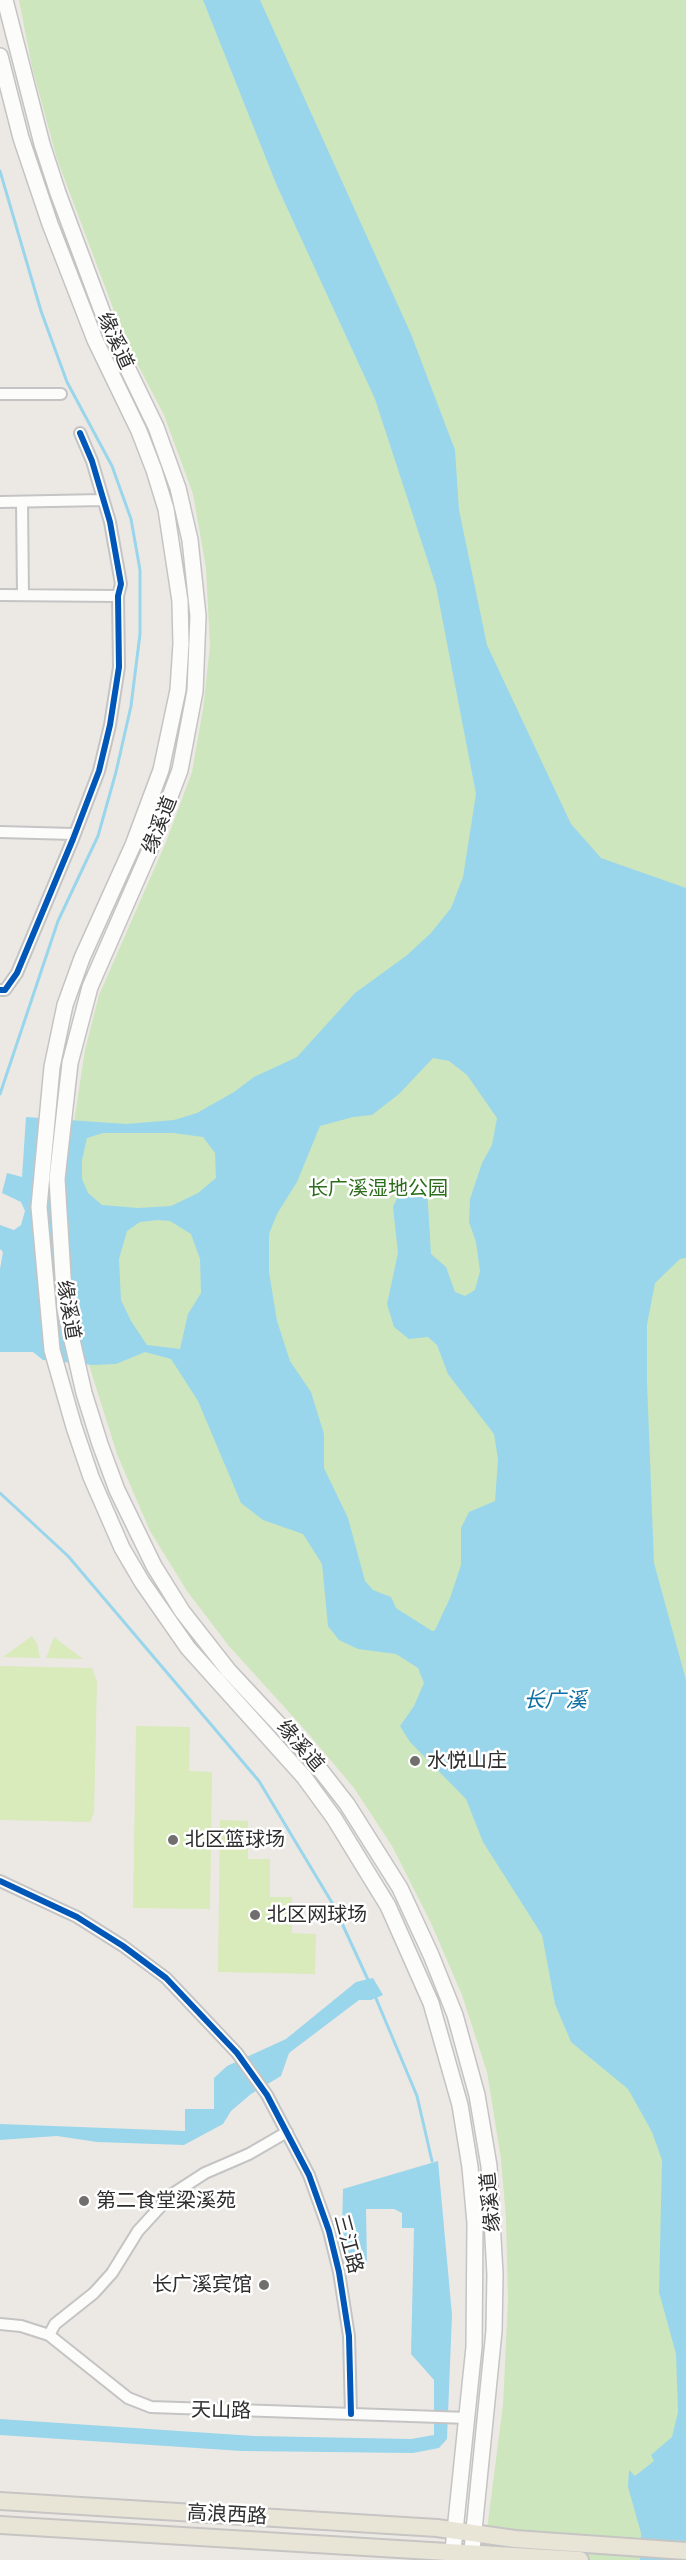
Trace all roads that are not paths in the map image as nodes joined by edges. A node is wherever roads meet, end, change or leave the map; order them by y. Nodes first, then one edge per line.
1 (5, 0) edge
2 (0, 56) edge
3 (0, 394) edge
4 (61, 394) dead end
5 (80, 433) dead end
6 (103, 500) junction
7 (0, 502) edge
8 (22, 502) junction
9 (0, 595) edge
10 (23, 595) junction
11 (118, 596) junction
12 (0, 832) edge
13 (74, 834) junction
14 (0, 990) edge
15 (0, 1881) edge
16 (287, 2132) junction
17 (0, 2324) edge
18 (49, 2335) junction
19 (351, 2414) junction
20 (463, 2418) junction
21 (0, 2501) edge
22 (0, 2525) edge
23 (454, 2530) junction
24 (473, 2532) junction
25 (514, 2547) junction
26 (686, 2551) edge
27 (452, 2557) edge
28 (471, 2557) edge
29 (580, 2560) edge

1 - 24 main road, 缘溪道
2 - 20 main road, 缘溪道
3 - 4 street
5 - 6 street
6 - 8 street
6 - 11 street
7 - 8 street
8 - 10 street
9 - 10 street
10 - 11 street
11 - 13 street
12 - 13 street
13 - 14 street
15 - 16 street, 三江路
16 - 18 street
16 - 19 street, 三江路
17 - 18 street, 天山路
18 - 19 street, 天山路
19 - 20 street, 天山路
20 - 23 main road, 缘溪道
21 - 23 main road, 高浪西路
22 - 27 main road, 高浪西路
23 - 24 main road, 高浪西路
23 - 27 main road, 缘溪道
24 - 25 main road, 高浪西路
24 - 28 main road, 缘溪道
25 - 26 main road
25 - 28 main road, 高浪西路
25 - 29 main road
27 - 28 main road, 高浪西路

